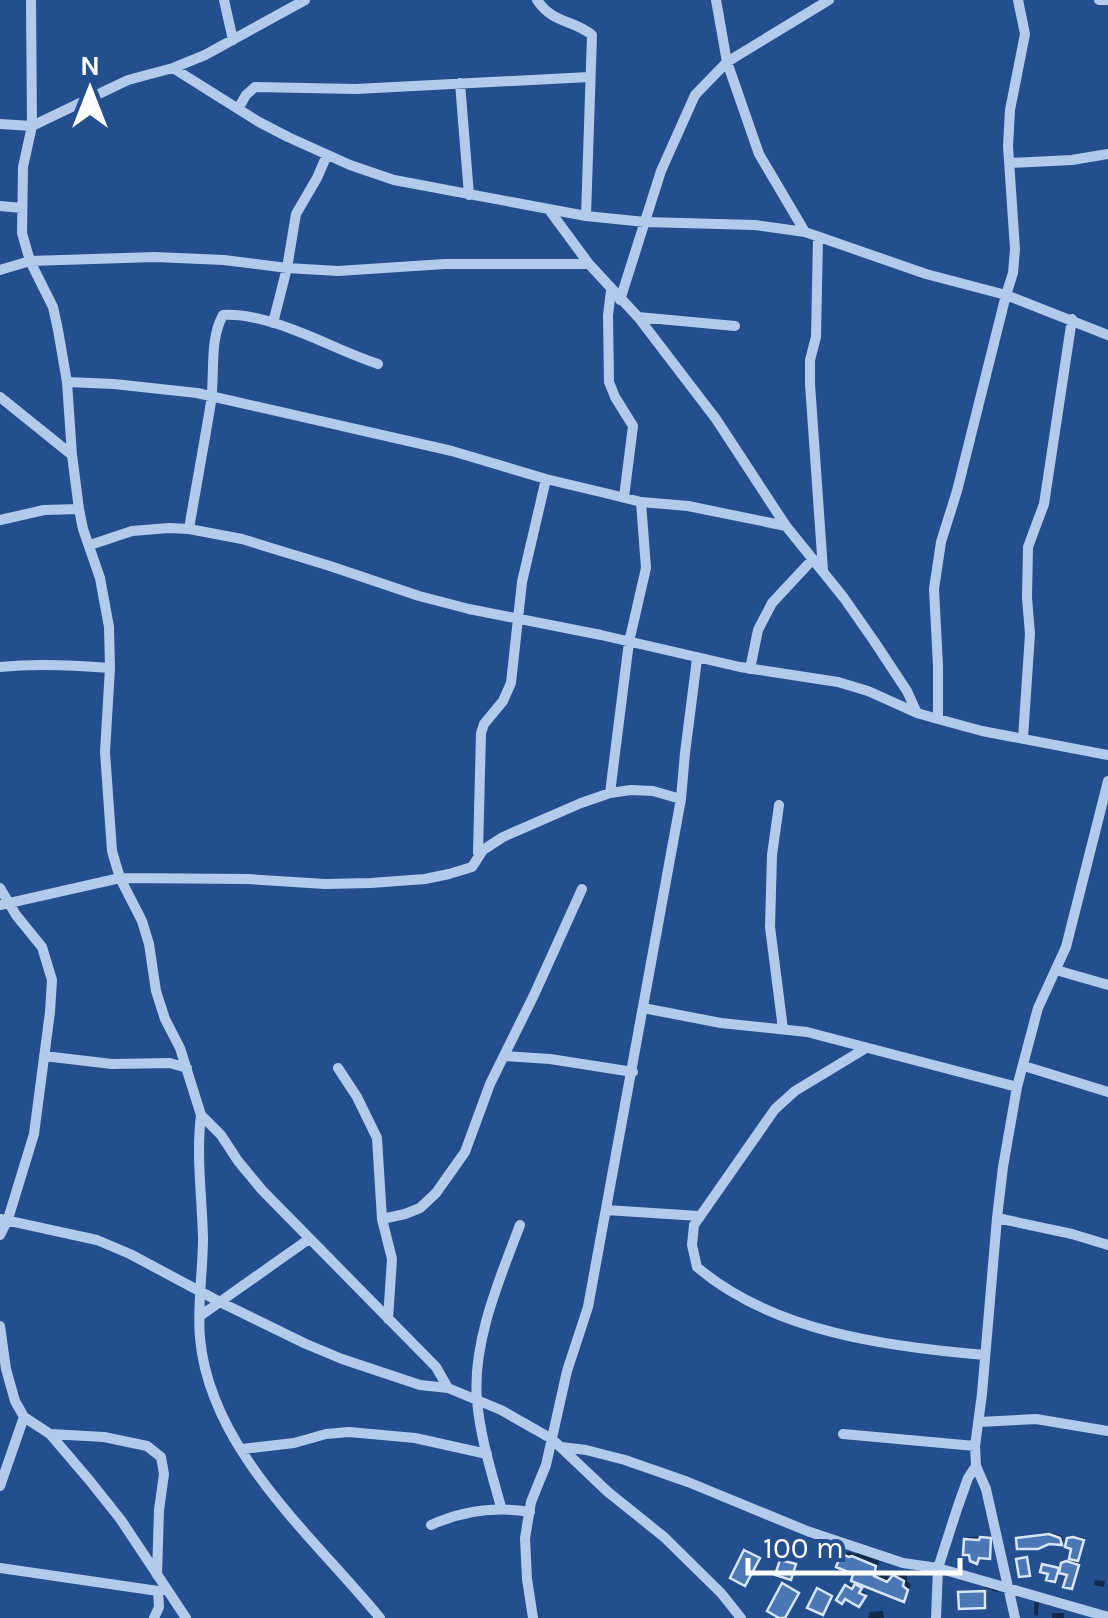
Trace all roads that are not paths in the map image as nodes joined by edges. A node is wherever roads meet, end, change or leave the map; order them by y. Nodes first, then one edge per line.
1 (30, 0) edge
2 (224, 0) edge
3 (305, 0) edge
4 (538, 0) edge
5 (716, 0) edge
6 (829, 0) edge
7 (1018, 0) edge
8 (1099, 0) edge
9 (1108, 0) edge
10 (234, 40) junction
11 (727, 62) junction
12 (174, 68) junction
13 (589, 76) junction
14 (460, 83) junction
15 (238, 109) junction
16 (0, 124) edge
17 (32, 126) junction
18 (1108, 154) edge
19 (326, 155) junction
20 (1009, 163) junction
21 (469, 195) junction
22 (0, 206) edge
23 (22, 208) junction
24 (550, 211) junction
25 (586, 216) junction
26 (645, 222) junction
27 (806, 232) junction
28 (818, 238) junction
29 (30, 260) junction
30 (589, 264) junction
31 (287, 268) junction
32 (0, 270) edge
33 (616, 295) junction
34 (1006, 295) junction
35 (638, 317) junction
36 (1072, 319) junction
37 (274, 323) junction
38 (736, 326) dead end
39 (1108, 335) edge
40 (378, 364) dead end
41 (67, 382) junction
42 (0, 397) edge
43 (212, 397) junction
44 (72, 455) junction
45 (546, 479) junction
46 (624, 497) junction
47 (641, 502) junction
48 (79, 509) junction
49 (0, 520) edge
50 (786, 526) junction
51 (189, 529) junction
52 (90, 545) junction
53 (813, 559) junction
54 (823, 572) junction
55 (517, 620) junction
56 (628, 642) junction
57 (698, 658) junction
58 (0, 668) edge
59 (110, 668) junction
60 (750, 669) junction
61 (917, 712) junction
62 (938, 719) junction
63 (1024, 738) junction
64 (1108, 754) edge
65 (1108, 781) edge
66 (610, 793) junction
67 (681, 799) junction
68 (779, 805) dead end
69 (477, 859) junction
70 (120, 878) junction
71 (0, 888) edge
72 (582, 889) dead end
73 (5, 905) edge
74 (1056, 970) junction
75 (1108, 985) edge
76 (643, 1008) junction
77 (783, 1028) junction
78 (866, 1048) junction
79 (44, 1056) junction
80 (504, 1056) junction
81 (1024, 1066) junction
82 (187, 1068) junction
83 (338, 1068) dead end
84 (632, 1072) junction
85 (1017, 1086) junction
86 (1108, 1092) edge
87 (201, 1115) junction
88 (606, 1210) junction
89 (699, 1216) junction
90 (997, 1218) junction
91 (382, 1219) junction
92 (4, 1220) edge
93 (520, 1226) dead end
94 (0, 1235) edge
95 (309, 1239) junction
96 (1108, 1245) edge
97 (201, 1291) junction
98 (220, 1302) junction
99 (200, 1316) junction
100 (388, 1319) junction
101 (0, 1326) edge
102 (985, 1355) junction
103 (448, 1388) junction
104 (477, 1400) junction
105 (24, 1417) junction
106 (979, 1422) junction
107 (1108, 1431) edge
108 (50, 1434) junction
109 (843, 1434) dead end
110 (556, 1443) junction
111 (975, 1446) junction
112 (242, 1449) junction
113 (487, 1454) junction
114 (976, 1466) junction
115 (0, 1486) edge
116 (500, 1507) junction
117 (530, 1512) junction
118 (431, 1525) dead end
119 (0, 1568) edge
120 (938, 1568) junction
121 (157, 1575) junction
122 (1008, 1587) junction
123 (162, 1590) junction
124 (1108, 1617) edge
125 (154, 1618) edge
126 (186, 1618) edge
127 (380, 1618) edge
128 (533, 1618) edge
129 (741, 1618) edge
130 (936, 1618) edge
131 (1015, 1618) edge

1 - 17 street
2 - 10 street
3 - 10 street
4 - 13 street
5 - 11 street
6 - 11 street
7 - 20 street
8 - 9 street
10 - 12 street
11 - 26 street
11 - 27 street
12 - 15 street
12 - 17 street
13 - 14 street
13 - 25 street
14 - 15 street
14 - 21 street
15 - 19 street
16 - 17 street
17 - 23 street
18 - 20 street
19 - 21 street
19 - 31 street
20 - 34 street
21 - 24 street
22 - 23 street
23 - 29 street
24 - 25 street
24 - 30 street
25 - 26 street
26 - 27 street
26 - 33 street
27 - 28 street
28 - 34 street
28 - 54 street
29 - 31 street
29 - 32 street
29 - 41 street
30 - 31 street
30 - 33 street
31 - 37 street
33 - 35 street
33 - 46 street
34 - 36 street
34 - 62 street
35 - 38 street
35 - 50 street
36 - 39 street
36 - 63 street
37 - 40 street
37 - 43 street
41 - 43 street
41 - 44 street
42 - 44 street
43 - 45 street
43 - 51 street
44 - 48 street
45 - 46 street
45 - 55 street
46 - 47 street
47 - 50 street
47 - 56 street
48 - 49 street
48 - 52 street
50 - 53 street
51 - 52 street
51 - 55 street
52 - 59 street
53 - 54 street
53 - 60 street
54 - 61 street
55 - 56 street
55 - 69 street
56 - 57 street
56 - 66 street
57 - 60 street
57 - 67 street
58 - 59 street
59 - 70 street
60 - 61 street
61 - 62 street
62 - 63 street
63 - 64 street
65 - 74 street
66 - 67 street
66 - 69 street
67 - 76 street
68 - 77 street
69 - 70 street
70 - 73 street
70 - 82 street
71 - 73 street
72 - 80 street
73 - 79 street
74 - 75 street
74 - 81 street
76 - 77 street
76 - 84 street
77 - 78 street
78 - 85 street
78 - 89 street
79 - 82 street
79 - 92 street
80 - 84 street
80 - 91 street
81 - 85 street
81 - 86 street
82 - 87 street
83 - 91 street
84 - 88 street
85 - 90 street
87 - 95 street
87 - 97 street
88 - 89 street
88 - 110 street
89 - 102 street
90 - 96 street
90 - 102 street
91 - 100 street
92 - 94 street
92 - 97 street
93 - 104 street
95 - 98 street
95 - 100 street
97 - 98 street
97 - 99 street
98 - 99 street
98 - 103 street
99 - 112 street
100 - 103 street
101 - 105 street
102 - 106 street
103 - 104 street
104 - 110 street
104 - 113 street
105 - 108 street
105 - 115 street
106 - 107 street
106 - 111 street
108 - 121 street
108 - 121 street
109 - 111 street
110 - 117 street
110 - 120 street
110 - 129 street
111 - 114 street
112 - 113 street
112 - 127 street
113 - 116 street
114 - 120 street
114 - 122 street
116 - 117 street
116 - 118 street
117 - 128 street
119 - 123 street
120 - 122 street
120 - 130 street
121 - 123 street
122 - 124 street
122 - 131 street
123 - 125 street
123 - 126 street

